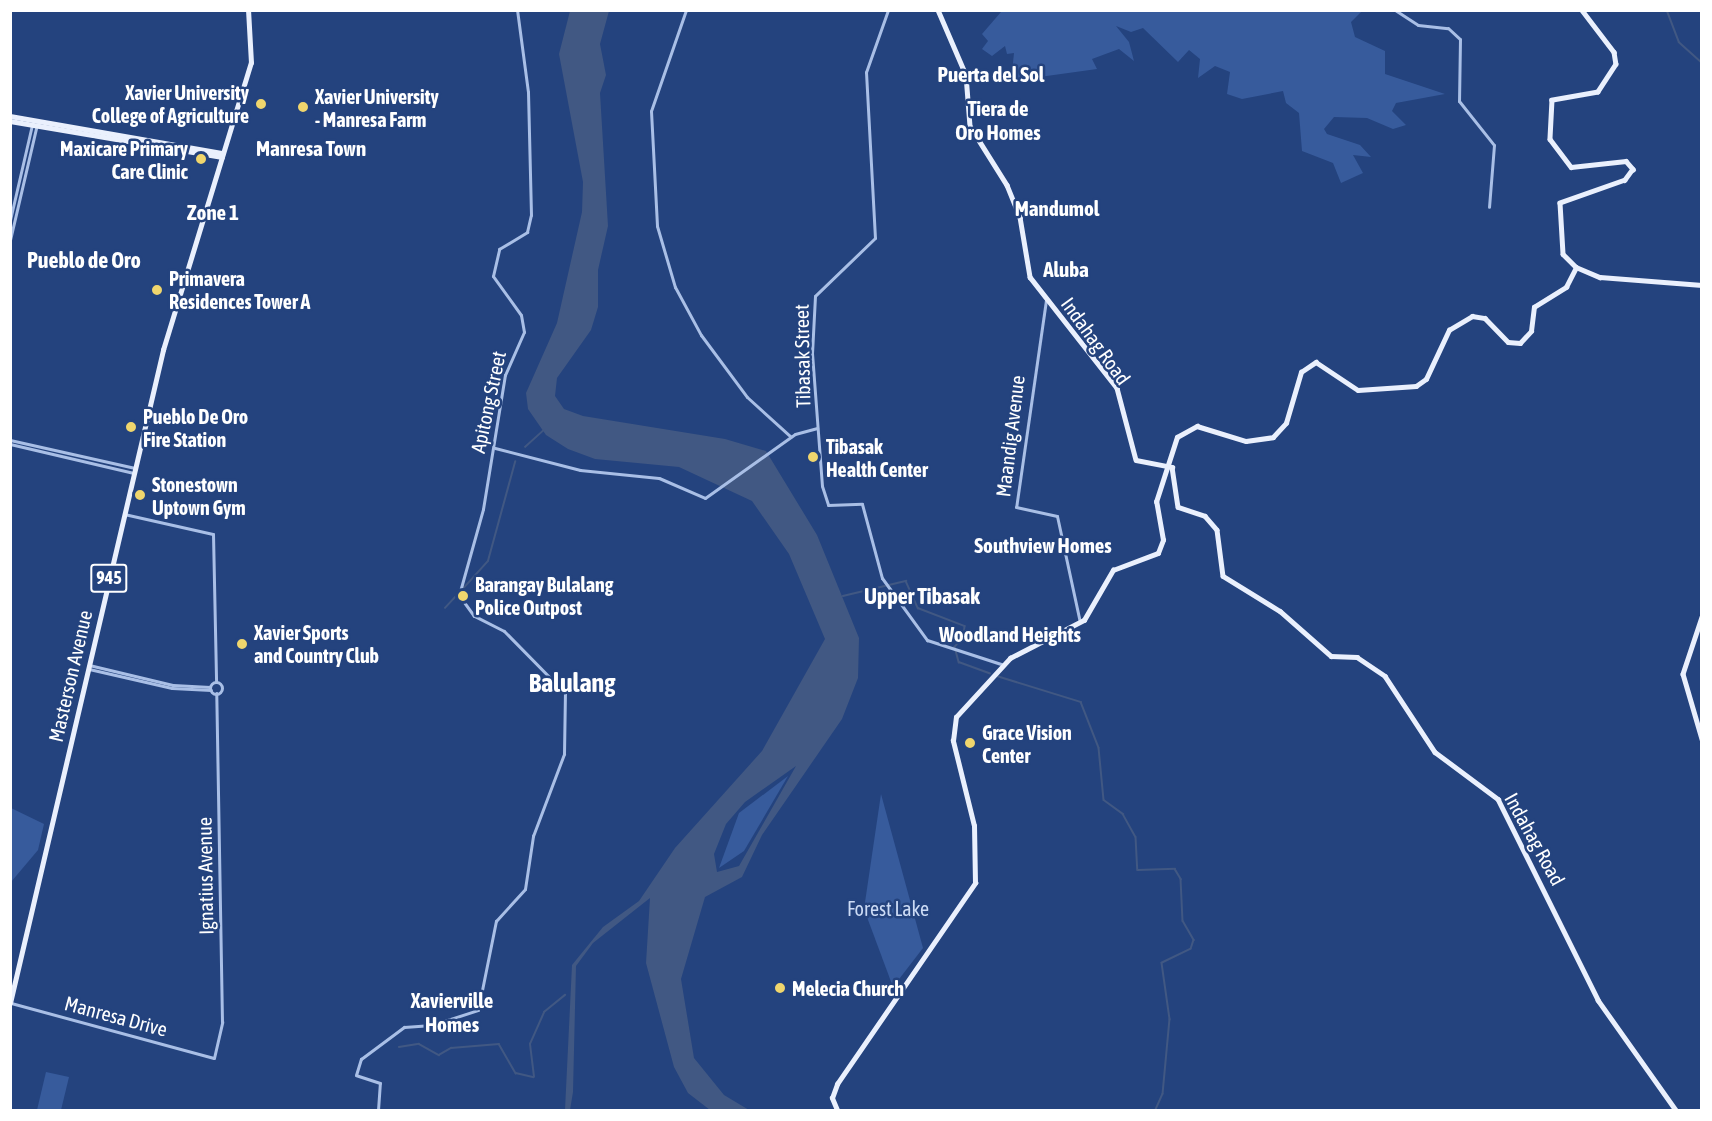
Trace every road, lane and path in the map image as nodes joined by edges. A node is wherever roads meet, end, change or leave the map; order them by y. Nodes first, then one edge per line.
1 (248, 10) edge
2 (517, 10) edge
3 (686, 10) edge
4 (888, 10) edge
5 (938, 10) edge
6 (1395, 10) edge
7 (1582, 10) edge
8 (10, 116) edge
9 (10, 121) edge
10 (35, 123) junction
11 (222, 155) junction
12 (1489, 207) dead end
13 (10, 220) edge
14 (10, 240) edge
15 (1576, 267) junction
16 (1701, 285) edge
17 (1046, 300) junction
18 (818, 428) junction
19 (789, 438) junction
20 (10, 442) edge
21 (495, 447) junction
22 (1167, 464) junction
23 (135, 471) junction
24 (124, 514) junction
25 (1082, 613) junction
26 (1089, 614) junction
27 (1701, 617) edge
28 (1080, 623) junction
29 (1004, 665) junction
30 (88, 667) junction
31 (216, 682) junction
32 (210, 688) junction
33 (216, 693) junction
34 (1701, 739) edge
35 (10, 1003) edge
36 (214, 1058) joint
37 (378, 1110) edge
38 (837, 1110) edge
39 (1676, 1110) edge

1 - 11 main road, Masterson Avenue / 945
2 - 21 street, Apitong Street
3 - 19 street
4 - 18 street, Tibasak Street
5 - 17 main road, Indahag Road
6 - 12 street
7 - 15 main road
8 - 10 main road
9 - 10 main road
10 - 11 main road
10 - 13 street
10 - 14 street
11 - 23 main road, Masterson Avenue / 945
15 - 16 main road
15 - 22 main road
17 - 22 main road, Indahag Road
17 - 25 street, Maandig Avenue
18 - 19 street
18 - 29 street, Tibasak Street
19 - 21 street
20 - 23 street
21 - 37 street, Apitong Street
22 - 26 main road
22 - 39 main road, Indahag Road
23 - 24 main road, Masterson Avenue / 945
24 - 30 main road, Masterson Avenue / 945
24 - 31 street
25 - 26 street
25 - 28 street, Maandig Avenue
26 - 28 main road
27 - 34 main road
28 - 29 main road
29 - 38 main road
30 - 32 street
30 - 35 main road, Masterson Avenue / 945
31 - 32 street
31 - 33 street, Ignatius Avenue
32 - 33 street
33 - 36 street, Ignatius Avenue
35 - 36 street, Manresa Drive

